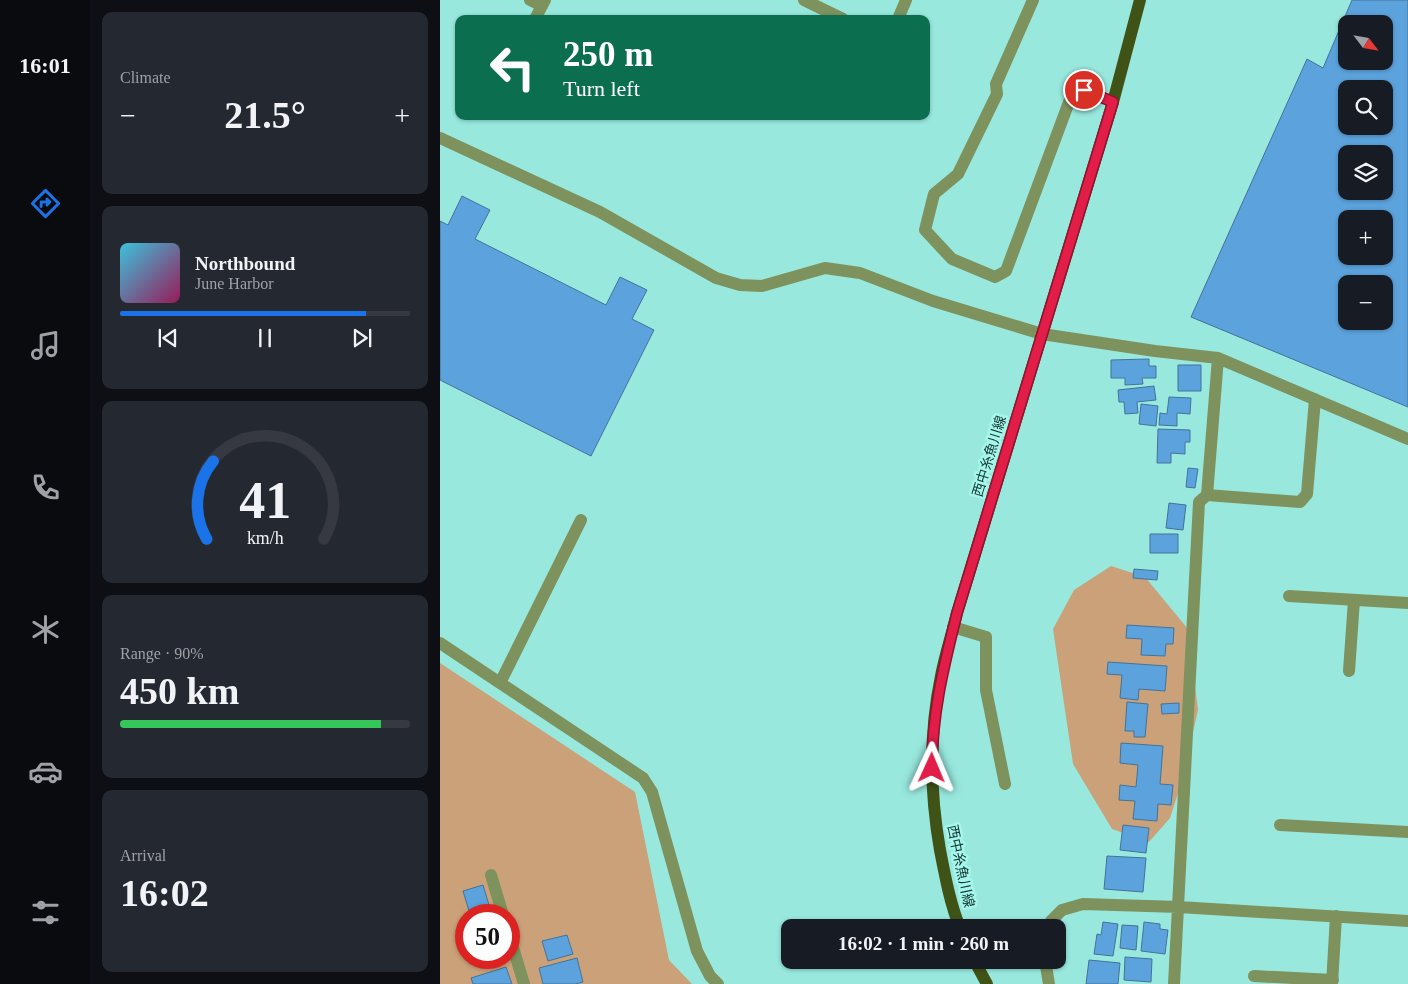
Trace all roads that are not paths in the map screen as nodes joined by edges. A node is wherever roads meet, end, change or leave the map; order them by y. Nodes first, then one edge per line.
1 (530, 0) edge
2 (804, 0) edge
3 (906, 0) edge
4 (1140, 0) edge
5 (1029, 2) edge
6 (544, 3) edge
7 (537, 15) edge
8 (836, 15) edge
9 (900, 15) edge
10 (1113, 102) junction
11 (440, 138) edge
12 (1042, 334) junction
13 (1218, 358) junction
14 (1315, 399) junction
15 (1408, 439) edge
16 (1207, 495) junction
17 (581, 520) dead end
18 (1289, 596) dead end
19 (1354, 600) junction
20 (1408, 603) edge
21 (953, 627) junction
22 (440, 643) edge
23 (1349, 671) dead end
24 (500, 683) junction
25 (1005, 784) dead end
26 (1280, 825) dead end
27 (1408, 832) edge
28 (491, 875) dead end
29 (500, 904) edge
30 (1179, 907) junction
31 (1336, 916) junction
32 (957, 919) edge
33 (1054, 919) edge
34 (1408, 921) edge
35 (520, 969) edge
36 (979, 969) edge
37 (1046, 969) edge
38 (1254, 976) dead end
39 (1332, 982) edge
40 (524, 984) edge
41 (718, 984) edge
42 (987, 984) edge
43 (1049, 984) edge
44 (1174, 984) edge

1 - 6 street
2 - 8 street
3 - 9 street
4 - 10 main road, 西中糸魚川線
5 - 10 street
6 - 7 street
10 - 12 main road, 西中糸魚川線
11 - 12 street
12 - 13 street
12 - 21 main road, 西中糸魚川線
13 - 14 street
13 - 16 street
14 - 15 street
14 - 16 street
16 - 30 street
17 - 24 street
18 - 19 street
19 - 20 street
19 - 23 street
21 - 25 street
21 - 32 main road, 西中糸魚川線
22 - 24 street
24 - 41 street
26 - 27 street
28 - 29 street
30 - 31 street
30 - 33 street
30 - 44 street
31 - 34 street
31 - 39 street
35 - 40 street
36 - 42 main road
37 - 43 street
38 - 39 street

